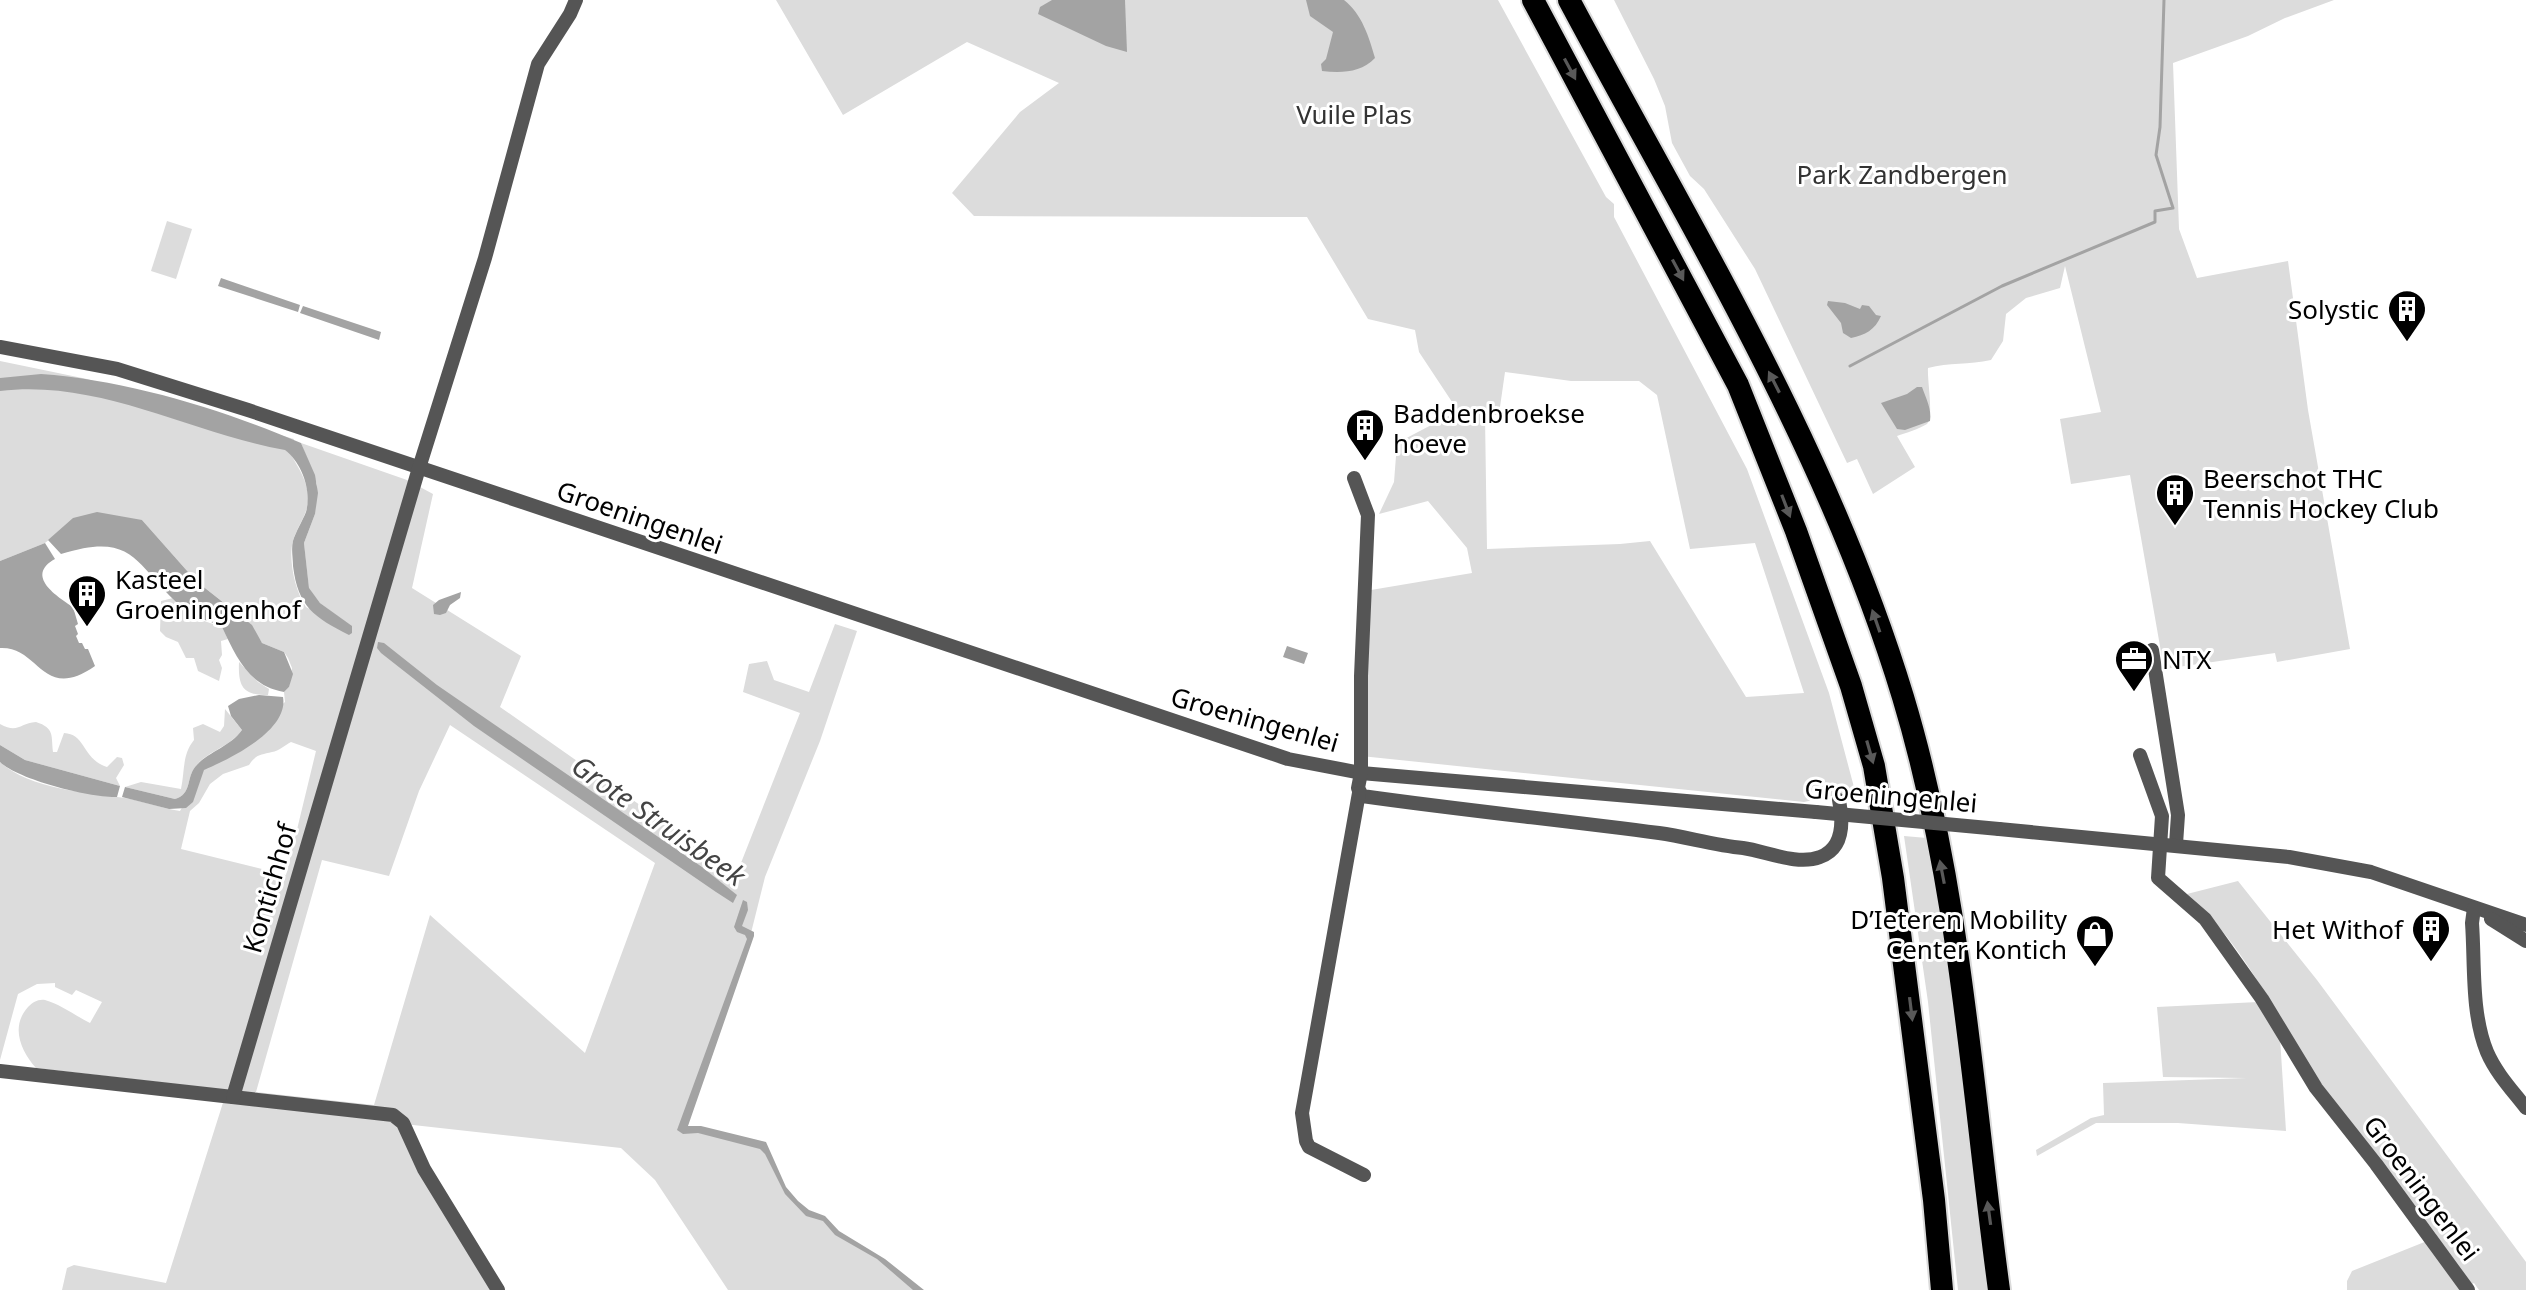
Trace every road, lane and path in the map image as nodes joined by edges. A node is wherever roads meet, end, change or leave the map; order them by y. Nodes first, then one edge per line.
1 (576, 0) edge
2 (1533, 0) edge
3 (1569, 0) edge
4 (0, 347) edge
5 (419, 468) junction
6 (1354, 478) dead end
7 (2152, 650) dead end
8 (2140, 755) dead end
9 (1361, 773) junction
10 (1359, 793) junction
11 (1839, 800) dead end
12 (2169, 844) junction
13 (2474, 908) junction
14 (2526, 925) edge
15 (2526, 941) edge
16 (0, 1071) edge
17 (233, 1097) junction
18 (2526, 1108) edge
19 (1364, 1175) dead end
20 (498, 1290) edge
21 (1942, 1290) edge
22 (1999, 1290) edge
23 (2468, 1290) edge

1 - 5 street
2 -> 21 highway
22 -> 3 highway
4 - 5 street, Groeningenlei
5 - 9 street, Groeningenlei
5 - 17 street, Kontichhof
6 - 9 street
7 - 12 street
8 - 12 street, Groeningenlei
9 - 10 street
9 - 12 street, Groeningenlei, bridge
10 - 11 street
10 - 19 street
12 - 13 street, Groeningenlei
12 - 23 street, Groeningenlei
13 - 14 street, Groeningenlei
13 - 15 street, Groeningenlei
13 - 18 street
16 - 17 street
17 - 20 street

